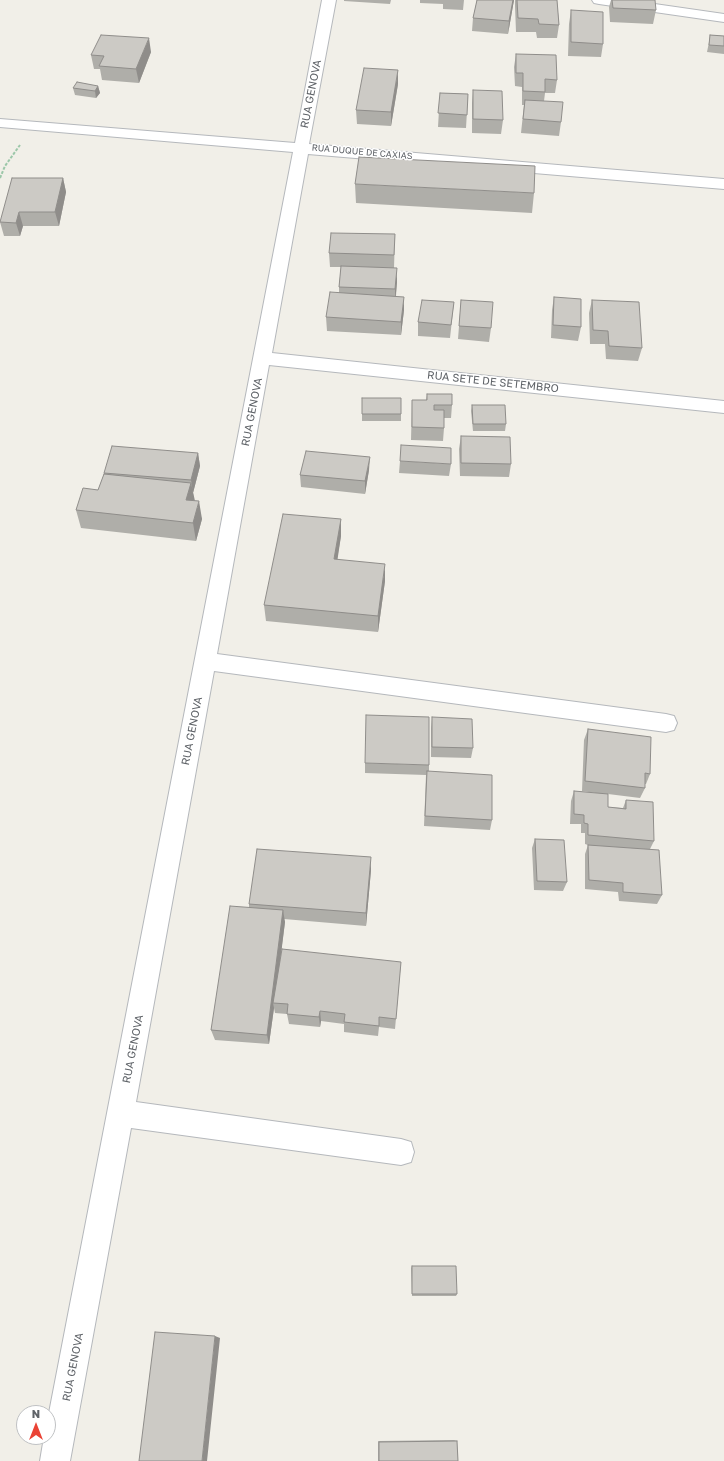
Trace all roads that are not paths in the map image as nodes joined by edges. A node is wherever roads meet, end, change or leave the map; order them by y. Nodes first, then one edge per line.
1 (329, 0) edge
2 (606, 0) edge
3 (724, 18) edge
4 (0, 123) edge
5 (301, 147) junction
6 (724, 184) edge
7 (262, 358) junction
8 (724, 407) edge
9 (206, 661) junction
10 (666, 722) dead end
11 (121, 1113) junction
12 (401, 1152) dead end
13 (55, 1461) edge

1 - 5 street, RUA GENOVA
2 - 3 street
4 - 5 street, RUA DUQUE DE CAXIAS
5 - 6 street, RUA DUQUE DE CAXIAS
5 - 7 street, RUA GENOVA
7 - 8 street, RUA SETE DE SETEMBRO
7 - 9 street, RUA GENOVA
9 - 10 street
9 - 11 street, RUA GENOVA
11 - 12 street
11 - 13 street, RUA GENOVA

